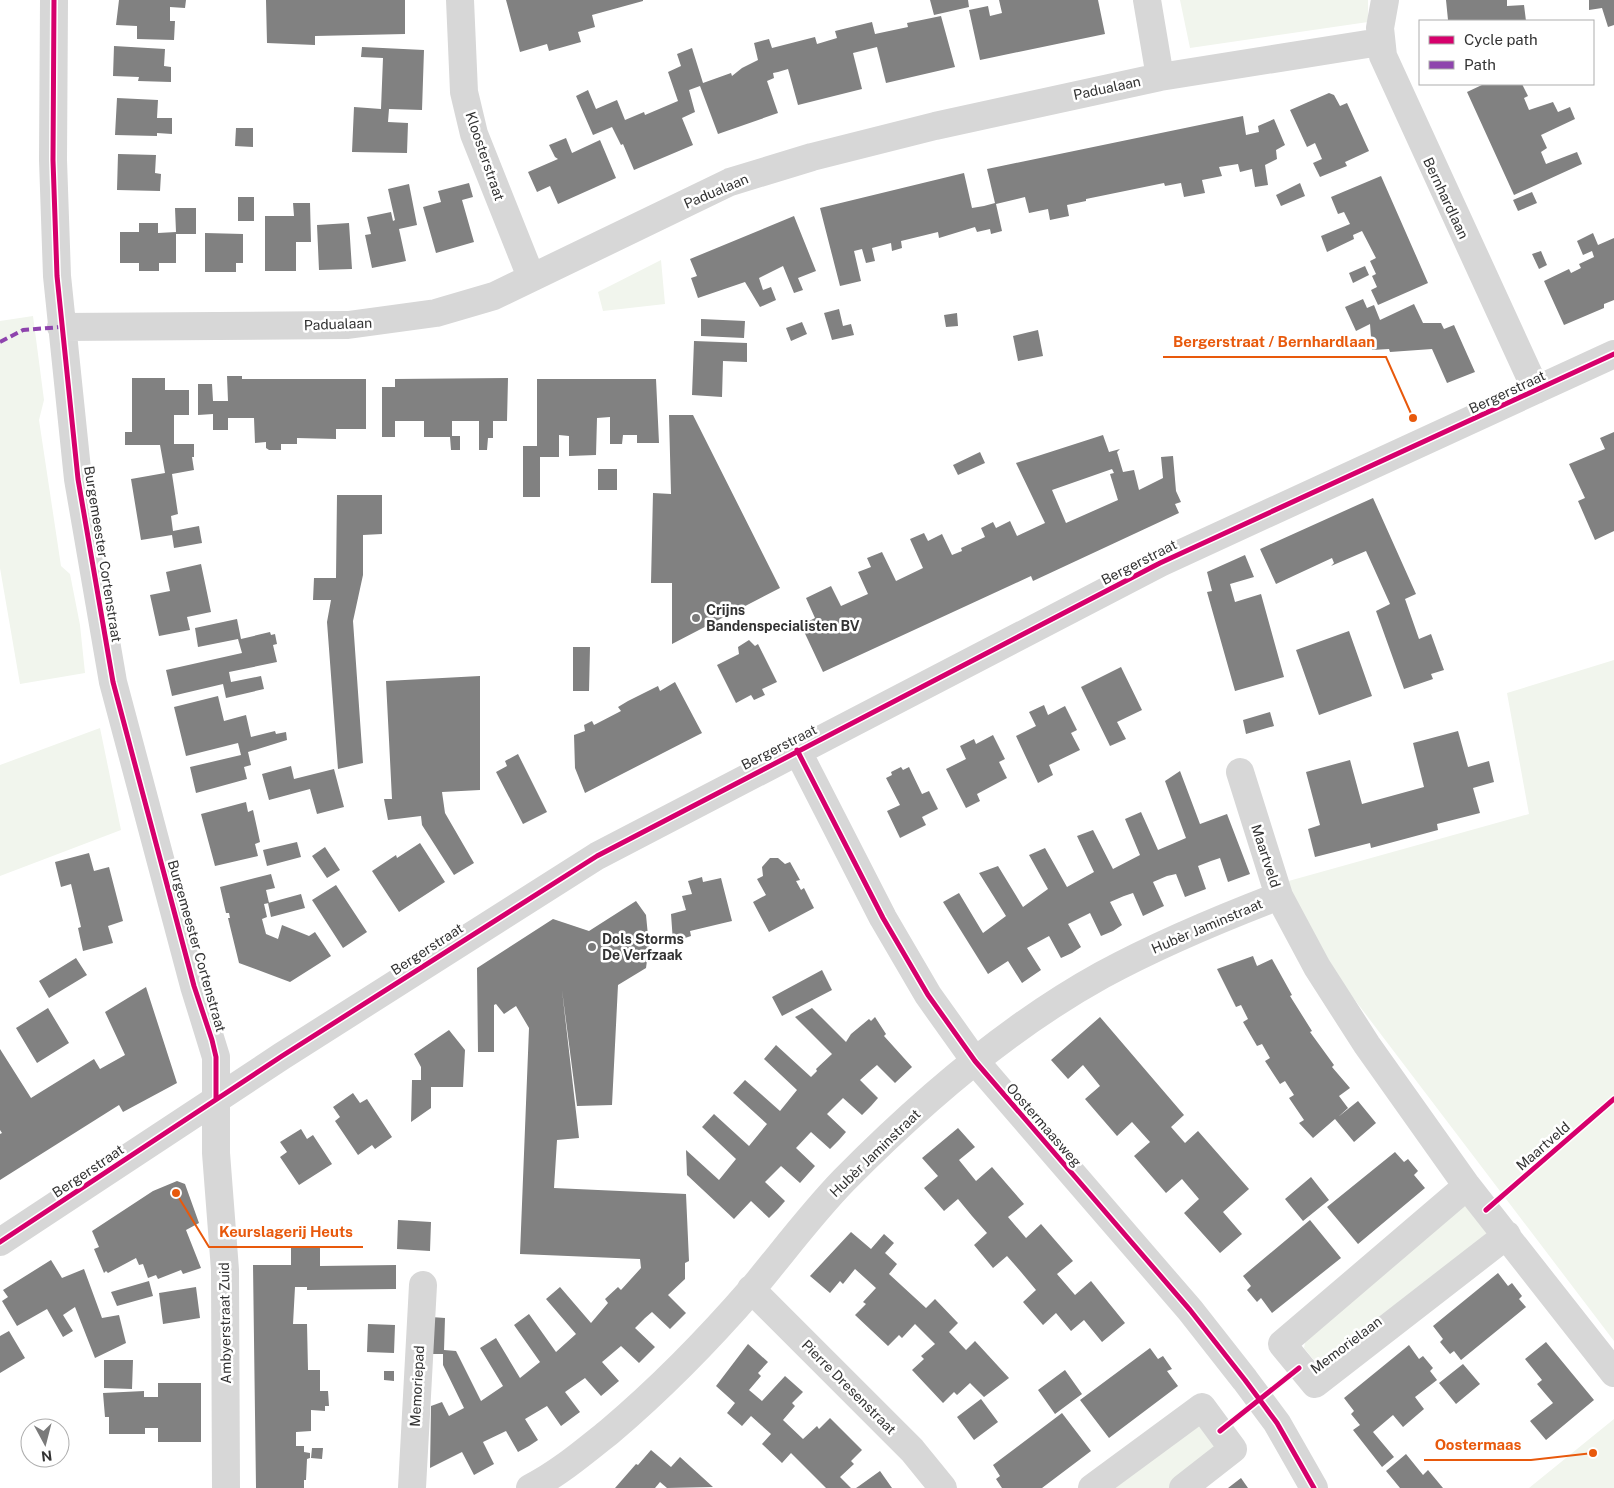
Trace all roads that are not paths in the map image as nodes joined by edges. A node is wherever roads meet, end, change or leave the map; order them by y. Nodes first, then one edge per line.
1 (54, 0) edge
2 (460, 0) edge
3 (1147, 0) edge
4 (1385, 0) edge
5 (1380, 42) junction
6 (1160, 77) junction
7 (531, 277) junction
8 (61, 327) junction
9 (1614, 354) edge
10 (1536, 390) junction
11 (797, 750) junction
12 (1240, 772) dead end
13 (1279, 896) junction
14 (975, 1061) junction
15 (216, 1098) junction
16 (1468, 1186) junction
17 (1507, 1235) junction
18 (0, 1242) edge
19 (423, 1285) dead end
20 (751, 1289) junction
21 (1614, 1373) edge
22 (539, 1486) edge
23 (226, 1488) edge
24 (412, 1488) edge
25 (944, 1488) edge
26 (1092, 1488) edge
27 (1183, 1488) edge
28 (1314, 1488) edge

1 - 8 street, Burgemeester Cortenstraat
2 - 7 street, Kloosterstraat
3 - 6 street
4 - 5 street, Bernhardlaan
5 - 6 street, Padualaan
5 - 10 street, Bernhardlaan
6 - 7 street, Padualaan
7 - 8 street, Padualaan
8 - 15 street, Burgemeester Cortenstraat
9 - 10 street, Bergerstraat
10 - 11 street, Bergerstraat
11 - 14 street, Oostermaasweg
11 - 15 street, Bergerstraat
12 - 13 street, Maartveld
13 - 14 street, Hubèr Jaminstraat
13 - 16 street, Maartveld
14 - 20 street, Hubèr Jaminstraat
14 - 28 street, Oostermaasweg
15 - 18 street, Bergerstraat
15 - 23 street, Ambyerstraat Zuid
16 - 17 street, Maartveld
16 - 17 street, Memorielaan
17 - 21 street, Maartveld
19 - 24 street, Memoriepad
20 - 22 street, Hubèr Jaminstraat
20 - 25 street, Pierre Dresenstraat
26 - 27 street

